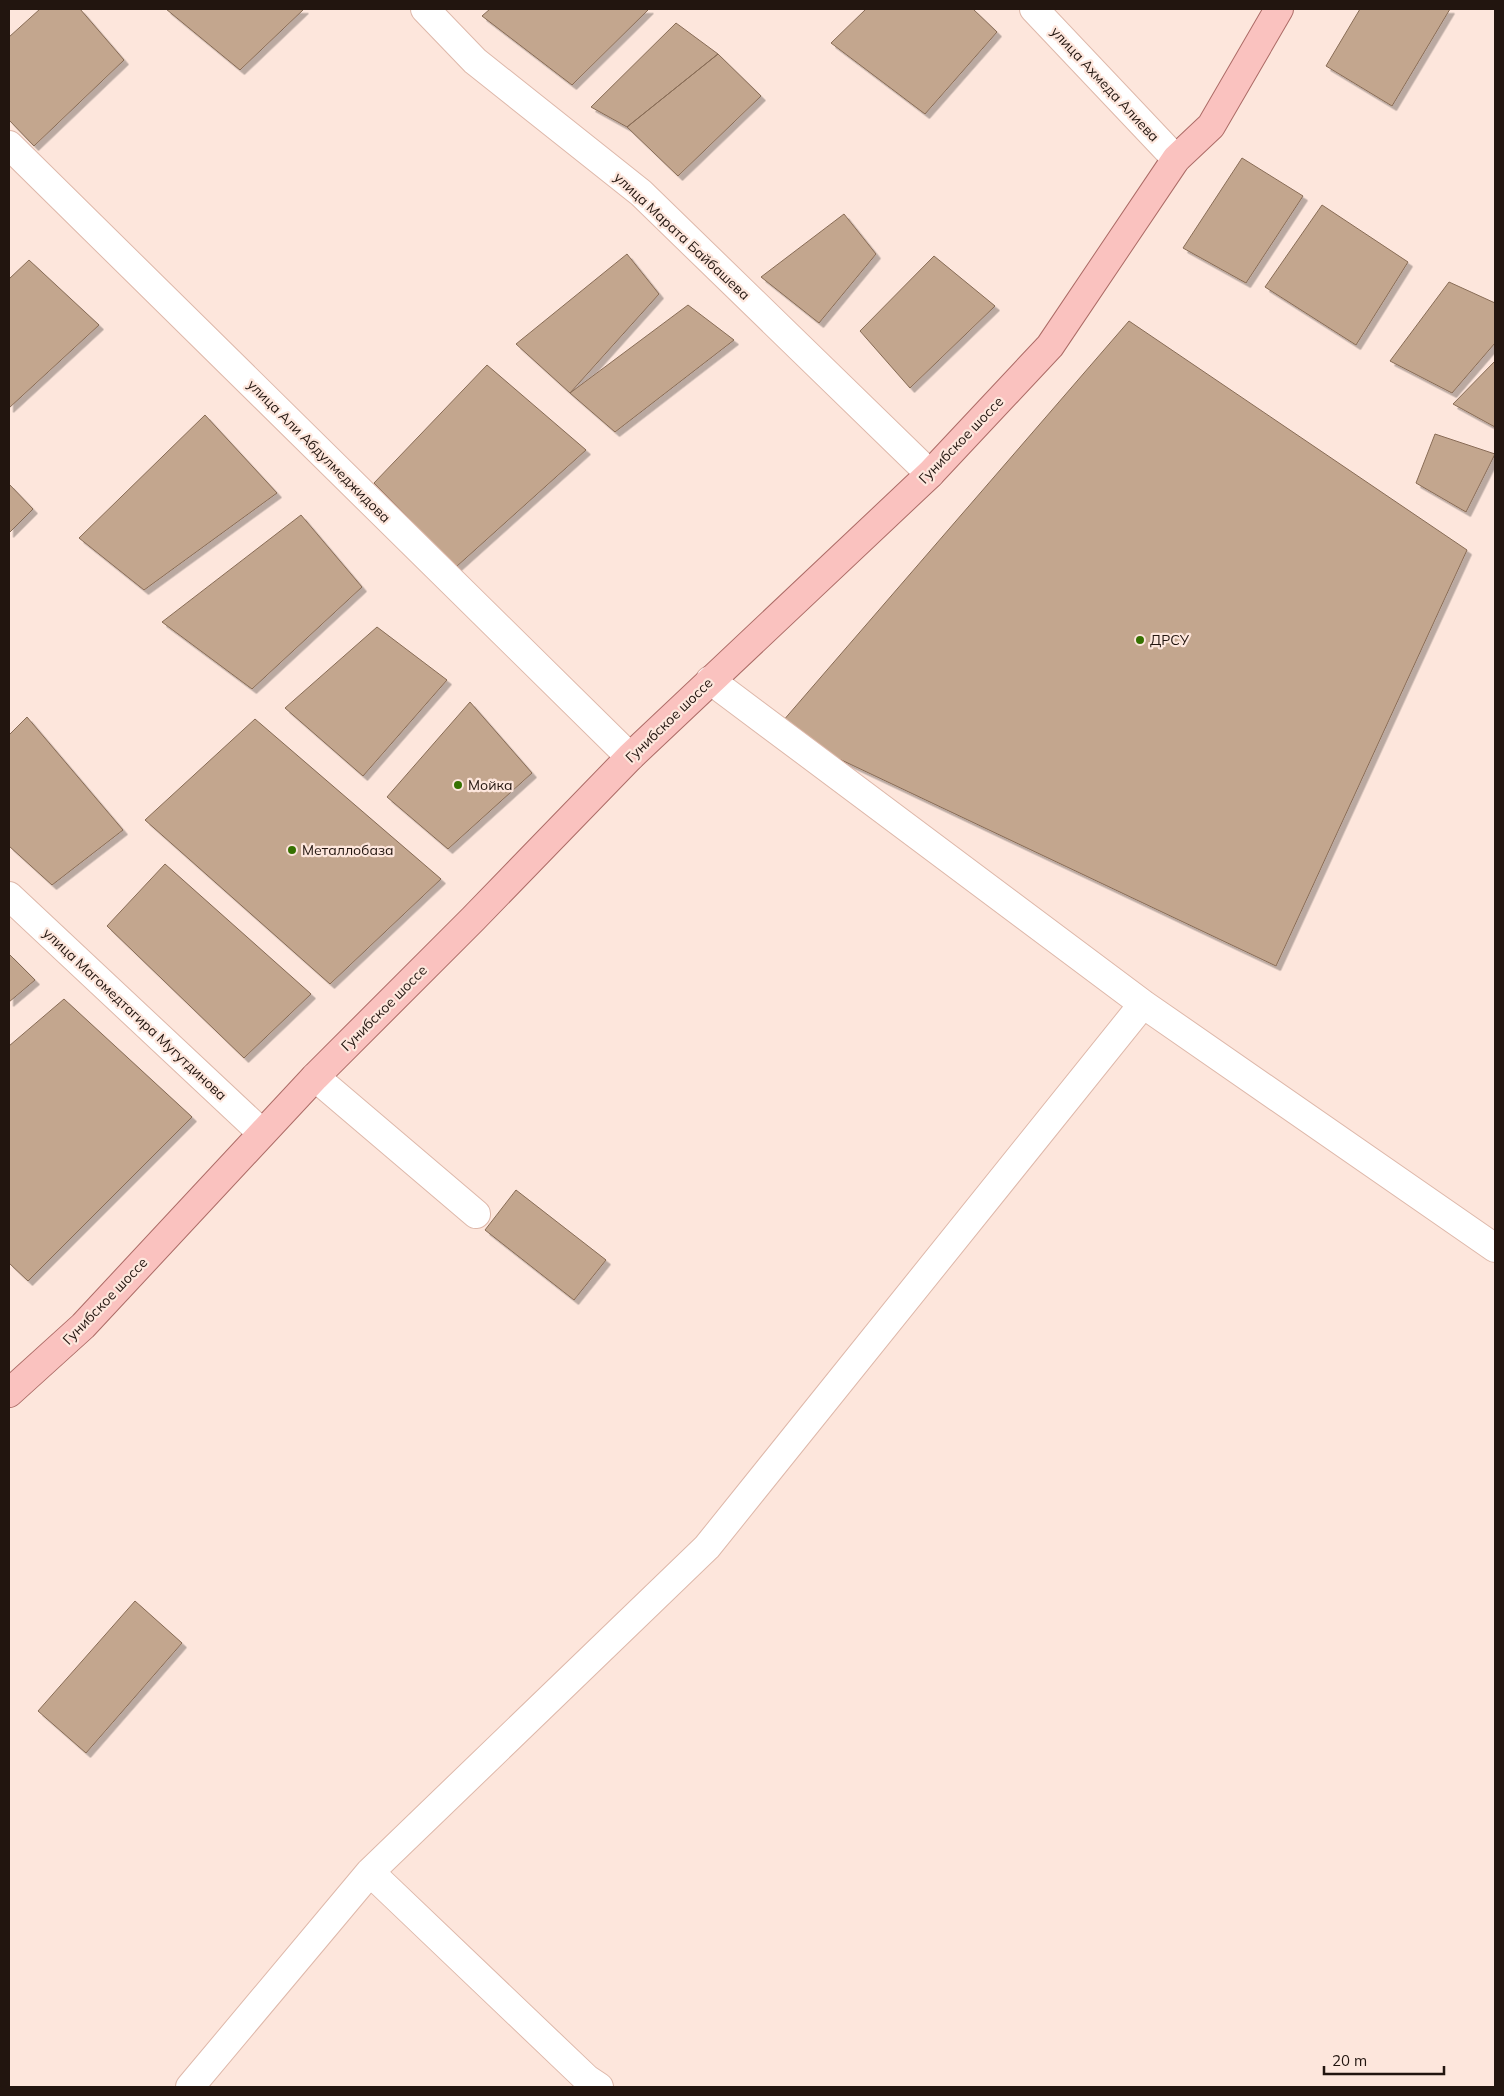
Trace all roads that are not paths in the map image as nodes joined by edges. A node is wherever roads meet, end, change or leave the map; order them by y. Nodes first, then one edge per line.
1 (425, 9) edge
2 (1034, 9) edge
3 (1279, 9) edge
4 (9, 145) edge
5 (1176, 159) junction
6 (930, 474) junction
7 (710, 680) junction
8 (630, 757) junction
9 (9, 896) edge
10 (1143, 1004) junction
11 (315, 1077) junction
12 (262, 1133) junction
13 (476, 1214) dead end
14 (1495, 1248) edge
15 (9, 1393) edge
16 (370, 1872) junction
17 (190, 2087) edge
18 (599, 2087) edge

1 - 6 street, улица Марата Байбашева
2 - 5 street, улица Ахмеда Алиева
3 - 5 main road, Гунибское шоссе
4 - 8 street, улица Али Абдулмеджидова
5 - 6 main road, Гунибское шоссе
6 - 7 main road, Гунибское шоссе
7 - 8 main road, Гунибское шоссе
7 - 10 street
8 - 11 main road, Гунибское шоссе
9 - 12 street, улица Магомедтагира Мугутдинова
10 - 14 street
10 - 16 street
11 - 12 main road, Гунибское шоссе
11 - 13 street
12 - 15 main road, Гунибское шоссе
16 - 17 street
16 - 18 street

